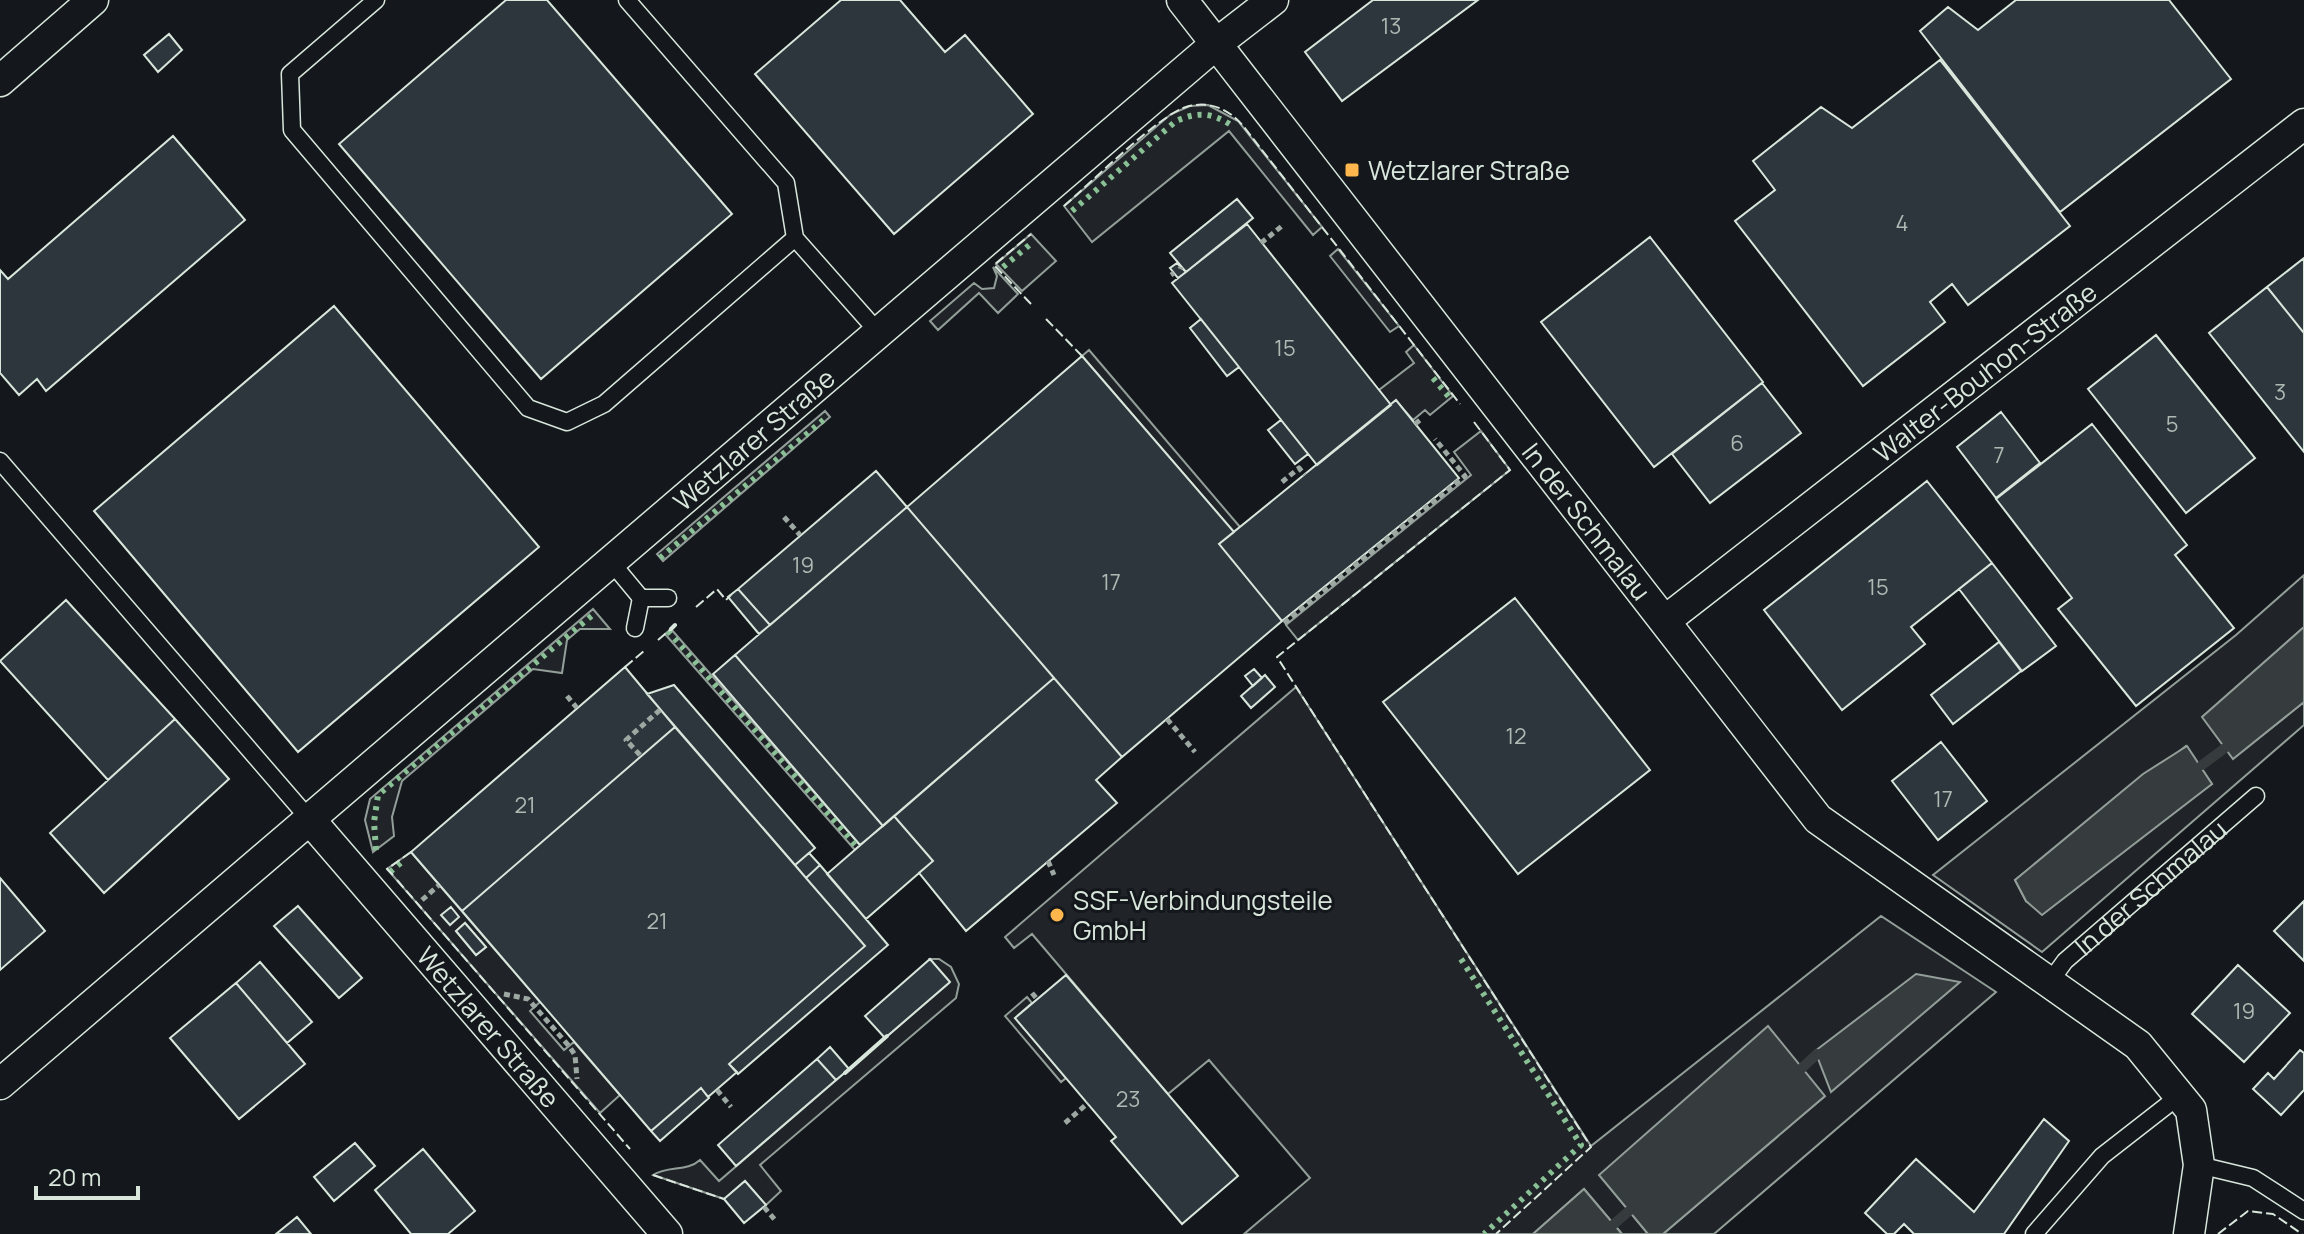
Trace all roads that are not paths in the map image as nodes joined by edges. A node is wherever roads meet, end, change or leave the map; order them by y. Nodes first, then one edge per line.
1 (93, 0) edge
2 (376, 0) edge
3 (627, 0) edge
4 (1182, 0) edge
5 (1273, 0) edge
6 (1216, 44) junction
7 (0, 81) edge
8 (2304, 124) edge
9 (795, 238) junction
10 (879, 333) junction
11 (0, 461) edge
12 (612, 563) junction
13 (641, 598) junction
14 (668, 598) dead end
15 (1666, 620) junction
16 (635, 628) dead end
17 (2256, 796) dead end
18 (311, 821) junction
19 (2049, 983) junction
20 (0, 1084) edge
21 (2179, 1096) junction
22 (2199, 1165) junction
23 (2304, 1211) edge
24 (667, 1234) edge
25 (2034, 1234) edge
26 (2189, 1234) edge

1 - 7 street
2 - 9 lane
3 - 9 lane
4 - 6 street, In der Schmalau
5 - 6 street, Wetzlarer Straße
6 - 10 street, Wetzlarer Straße
6 - 15 street, In der Schmalau
8 - 15 street, Walter-Bouhon-Straße
9 - 10 lane
10 - 12 street, Wetzlarer Straße
11 - 18 lane
12 - 13 lane
12 - 18 street, Wetzlarer Straße
13 - 14 lane
13 - 16 lane
15 - 19 street, In der Schmalau
17 - 19 lane, In der Schmalau
18 - 20 street, Wetzlarer Straße
18 - 24 street, Wetzlarer Straße
19 - 21 street, In der Schmalau
21 - 22 street, In der Schmalau
21 - 25 lane
22 - 23 lane
22 - 26 street, In der Schmalau

